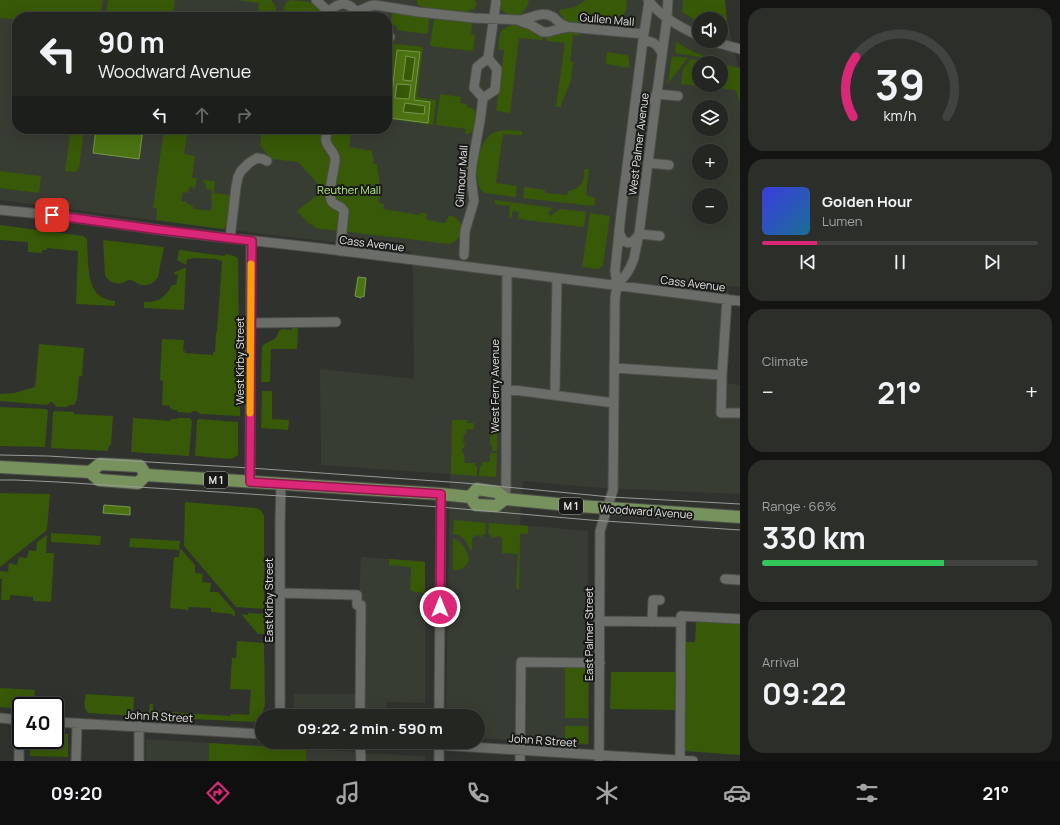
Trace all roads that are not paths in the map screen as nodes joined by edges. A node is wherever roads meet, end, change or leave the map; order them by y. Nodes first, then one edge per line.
1 (316, 0) edge
2 (668, 0) edge
3 (648, 1) edge
4 (345, 2) edge
5 (496, 2) dead end
6 (327, 12) edge
7 (330, 12) edge
8 (354, 12) edge
9 (360, 12) edge
10 (667, 18) junction
11 (494, 19) junction
12 (519, 20) junction
13 (568, 27) junction
14 (692, 33) edge
15 (643, 37) junction
16 (728, 46) edge
17 (740, 49) edge
18 (662, 53) junction
19 (488, 58) junction
20 (678, 96) dead end
21 (636, 97) junction
22 (656, 97) junction
23 (483, 98) junction
24 (326, 134) edge
25 (267, 161) dead end
26 (648, 163) junction
27 (669, 165) dead end
28 (0, 210) edge
29 (619, 229) junction
30 (639, 234) junction
31 (660, 236) dead end
32 (230, 238) junction
33 (252, 241) junction
34 (340, 251) junction
35 (464, 256) dead end
36 (507, 272) junction
37 (558, 278) junction
38 (617, 286) junction
39 (727, 299) junction
40 (740, 301) edge
41 (336, 322) dead end
42 (251, 323) junction
43 (614, 368) junction
44 (722, 375) junction
45 (555, 388) dead end
46 (506, 390) junction
47 (614, 403) junction
48 (740, 413) edge
49 (0, 468) edge
50 (90, 472) junction
51 (146, 475) junction
52 (250, 482) junction
53 (281, 484) junction
54 (441, 494) junction
55 (505, 499) junction
56 (607, 509) junction
57 (740, 517) edge
58 (725, 579) dead end
59 (740, 580) edge
60 (280, 593) junction
61 (660, 600) dead end
62 (740, 619) edge
63 (599, 621) junction
64 (652, 622) junction
65 (681, 622) junction
66 (600, 663) junction
67 (280, 709) edge
68 (360, 709) edge
69 (439, 709) edge
70 (0, 718) edge
71 (12, 719) edge
72 (64, 722) edge
73 (76, 723) junction
74 (139, 726) junction
75 (255, 734) edge
76 (485, 747) edge
77 (19, 749) edge
78 (360, 749) edge
79 (439, 749) edge
80 (520, 750) junction
81 (599, 758) edge
82 (19, 761) edge
83 (76, 761) edge
84 (138, 761) edge
85 (361, 761) edge
86 (439, 761) edge
87 (520, 761) edge
88 (680, 761) edge
89 (693, 761) edge

1 - 6 street, Gullen Mall
2 - 10 street, West Palmer Avenue
3 - 10 street
3 - 15 street, West Palmer Avenue
4 - 7 street, Gullen Mall
4 - 8 street, Gullen Mall
5 - 11 street
9 - 11 street, Gullen Mall
10 - 14 street
10 - 18 street, West Palmer Avenue
11 - 12 street, Gullen Mall
11 - 19 street
12 - 13 street, Gullen Mall
12 - 13 street, Gullen Mall
13 - 15 street, Gullen Mall
15 - 18 street
15 - 21 street, West Palmer Avenue
16 - 17 street
18 - 22 street, West Palmer Avenue
19 - 23 street
19 - 23 street
20 - 22 street
21 - 22 street
21 - 29 street, West Palmer Avenue
22 - 26 street, West Palmer Avenue
23 - 35 street, Gilmour Mall
24 - 34 street
25 - 32 street
26 - 27 street
26 - 30 street, West Palmer Avenue
28 - 32 street, Cass Avenue
29 - 30 street
29 - 38 street, West Palmer Avenue
30 - 31 street
30 - 38 street, West Palmer Avenue
32 - 33 street, Cass Avenue
33 - 34 street, Cass Avenue
33 - 42 street, West Kirby Street
34 - 36 street, Cass Avenue
36 - 37 street, Cass Avenue
36 - 46 street, West Ferry Avenue
37 - 38 street, Cass Avenue
37 - 45 street
38 - 39 street, Cass Avenue
38 - 43 street, West Palmer Avenue
39 - 40 street, Cass Avenue
39 - 44 street
41 - 42 street
42 - 52 street, West Kirby Street
43 - 44 street
43 - 47 street, West Palmer Avenue
44 - 48 street
46 - 47 street
46 - 55 street, West Ferry Avenue
47 - 56 street, West Palmer Avenue
49 - 50 main road, Woodward Avenue / M 1
50 - 51 main road, Woodward Avenue / M 1
50 - 51 main road, Woodward Avenue / M 1
51 - 52 main road, Woodward Avenue / M 1
52 - 53 main road, Woodward Avenue / M 1
53 - 54 main road, Woodward Avenue / M 1
53 - 60 street, East Kirby Street
54 - 55 main road, Woodward Avenue / M 1
54 - 69 street
55 - 56 main road, Woodward Avenue / M 1
56 - 57 main road, Woodward Avenue / M 1
56 - 63 street, East Palmer Street
58 - 59 street
60 - 67 street, East Kirby Street
60 - 68 street
61 - 64 street
62 - 65 street
63 - 64 street
63 - 66 street, East Palmer Street
64 - 65 street
65 - 88 street
66 - 80 street
66 - 81 street, East Palmer Street
70 - 71 street
72 - 73 street, John R Street
73 - 74 street, John R Street
73 - 83 street
74 - 75 street, John R Street
74 - 84 street
76 - 80 street, John R Street
77 - 82 street
78 - 85 street
79 - 86 street
80 - 81 street, John R Street
80 - 87 street
81 - 88 street, John R Street
88 - 89 street, John R Street

